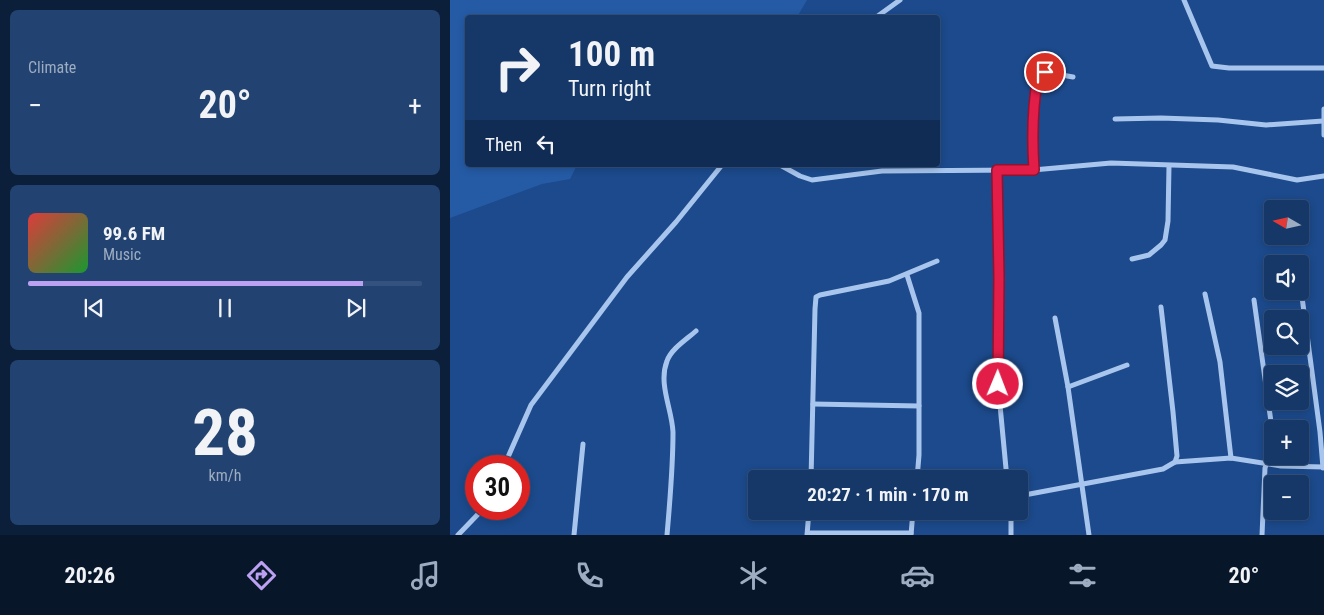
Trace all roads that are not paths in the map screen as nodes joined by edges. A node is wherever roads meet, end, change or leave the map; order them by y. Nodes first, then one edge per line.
1 (900, 0) edge
2 (1184, 0) edge
3 (880, 15) edge
4 (1324, 68) edge
5 (1073, 77) dead end
6 (1324, 109) edge
7 (1115, 118) dead end
8 (1323, 121) edge
9 (1324, 135) edge
10 (1169, 166) junction
11 (720, 167) edge
12 (784, 167) edge
13 (926, 168) edge
14 (997, 170) junction
15 (1034, 170) junction
16 (1324, 176) edge
17 (1132, 259) dead end
18 (937, 261) dead end
19 (907, 275) junction
20 (1205, 294) dead end
21 (1254, 300) dead end
22 (1302, 300) edge
23 (1161, 307) dead end
24 (1055, 318) dead end
25 (696, 331) dead end
26 (1127, 365) dead end
27 (1068, 387) junction
28 (813, 404) junction
29 (919, 406) junction
30 (1271, 420) edge
31 (583, 444) dead end
32 (509, 455) edge
33 (1231, 458) junction
34 (1175, 462) junction
35 (1264, 464) edge
36 (1266, 465) edge
37 (1280, 465) edge
38 (1323, 468) edge
39 (811, 470) edge
40 (918, 470) edge
41 (1006, 470) edge
42 (1082, 484) junction
43 (1028, 494) edge
44 (472, 520) edge
45 (809, 520) edge
46 (912, 520) edge
47 (1011, 520) edge
48 (808, 534) edge
49 (911, 534) edge
50 (458, 535) edge
51 (574, 535) edge
52 (667, 535) edge
53 (1011, 535) edge
54 (1089, 535) edge
55 (1262, 535) edge

1 - 3 street
2 - 4 street
5 - 15 street
6 - 8 street
7 - 8 street
8 - 9 street
10 - 15 street
10 - 16 street
10 - 17 street
11 - 32 street
12 - 13 street
13 - 14 street
14 - 15 street
14 - 41 street
18 - 19 street
19 - 28 street
19 - 29 street
20 - 33 street
21 - 30 street
22 - 38 street
23 - 34 street
24 - 27 street
25 - 52 street
26 - 27 street
27 - 42 street
28 - 29 street
28 - 39 street
29 - 40 street
31 - 51 street
33 - 34 street
33 - 35 street
34 - 42 street
36 - 55 street
37 - 38 street
42 - 43 street
42 - 54 street
44 - 50 street
45 - 48 street
46 - 49 street
47 - 53 street
48 - 49 street

